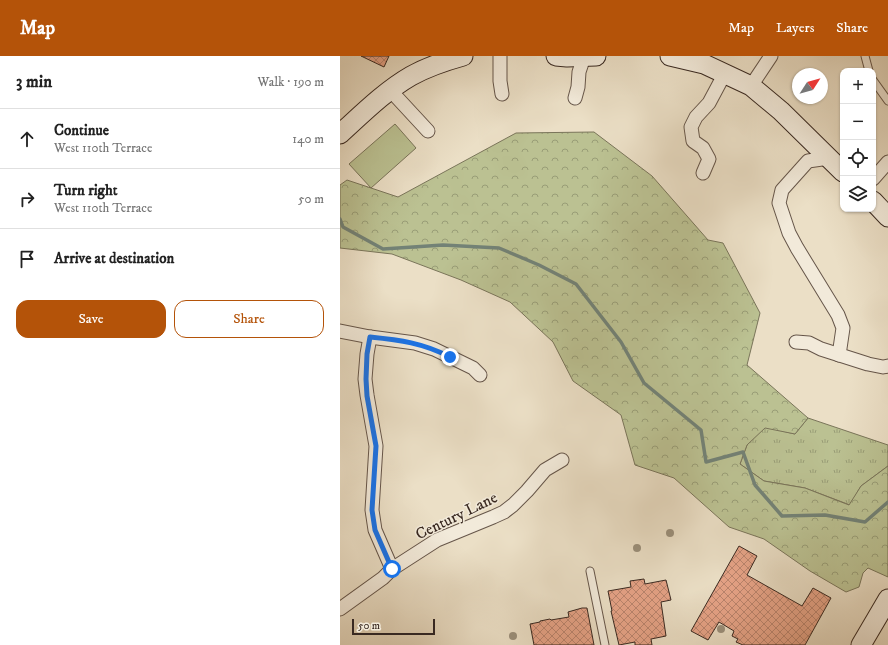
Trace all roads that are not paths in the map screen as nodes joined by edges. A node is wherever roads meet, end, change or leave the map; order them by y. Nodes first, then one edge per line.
1 (463, 56) edge
2 (500, 56) edge
3 (556, 56) edge
4 (590, 56) edge
5 (670, 56) edge
6 (771, 56) edge
7 (865, 56) edge
8 (868, 68) edge
9 (725, 73) junction
10 (876, 84) edge
11 (751, 86) junction
12 (391, 91) junction
13 (502, 94) dead end
14 (575, 98) dead end
15 (888, 101) edge
16 (428, 131) dead end
17 (340, 134) edge
18 (829, 158) junction
19 (888, 162) edge
20 (840, 169) edge
21 (703, 173) dead end
22 (876, 176) edge
23 (876, 204) edge
24 (888, 217) edge
25 (340, 331) edge
26 (370, 337) junction
27 (796, 342) dead end
28 (839, 355) junction
29 (888, 366) edge
30 (480, 375) dead end
31 (562, 460) dead end
32 (392, 569) junction
33 (590, 572) dead end
34 (888, 599) edge
35 (340, 609) edge
36 (605, 645) edge
37 (861, 645) edge

1 - 12 street
2 - 13 street
3 - 4 street
4 - 14 street
5 - 9 street
6 - 11 street
7 - 8 lane
9 - 11 street
9 - 21 street
10 - 15 lane
11 - 18 street
12 - 16 street
12 - 17 street
18 - 20 street
18 - 28 street
19 - 22 street
23 - 24 street
25 - 26 street
26 - 30 street
26 - 32 street
27 - 28 street
28 - 29 street
31 - 32 street, Century Lane
32 - 35 street, Century Lane
33 - 36 lane
34 - 37 street

